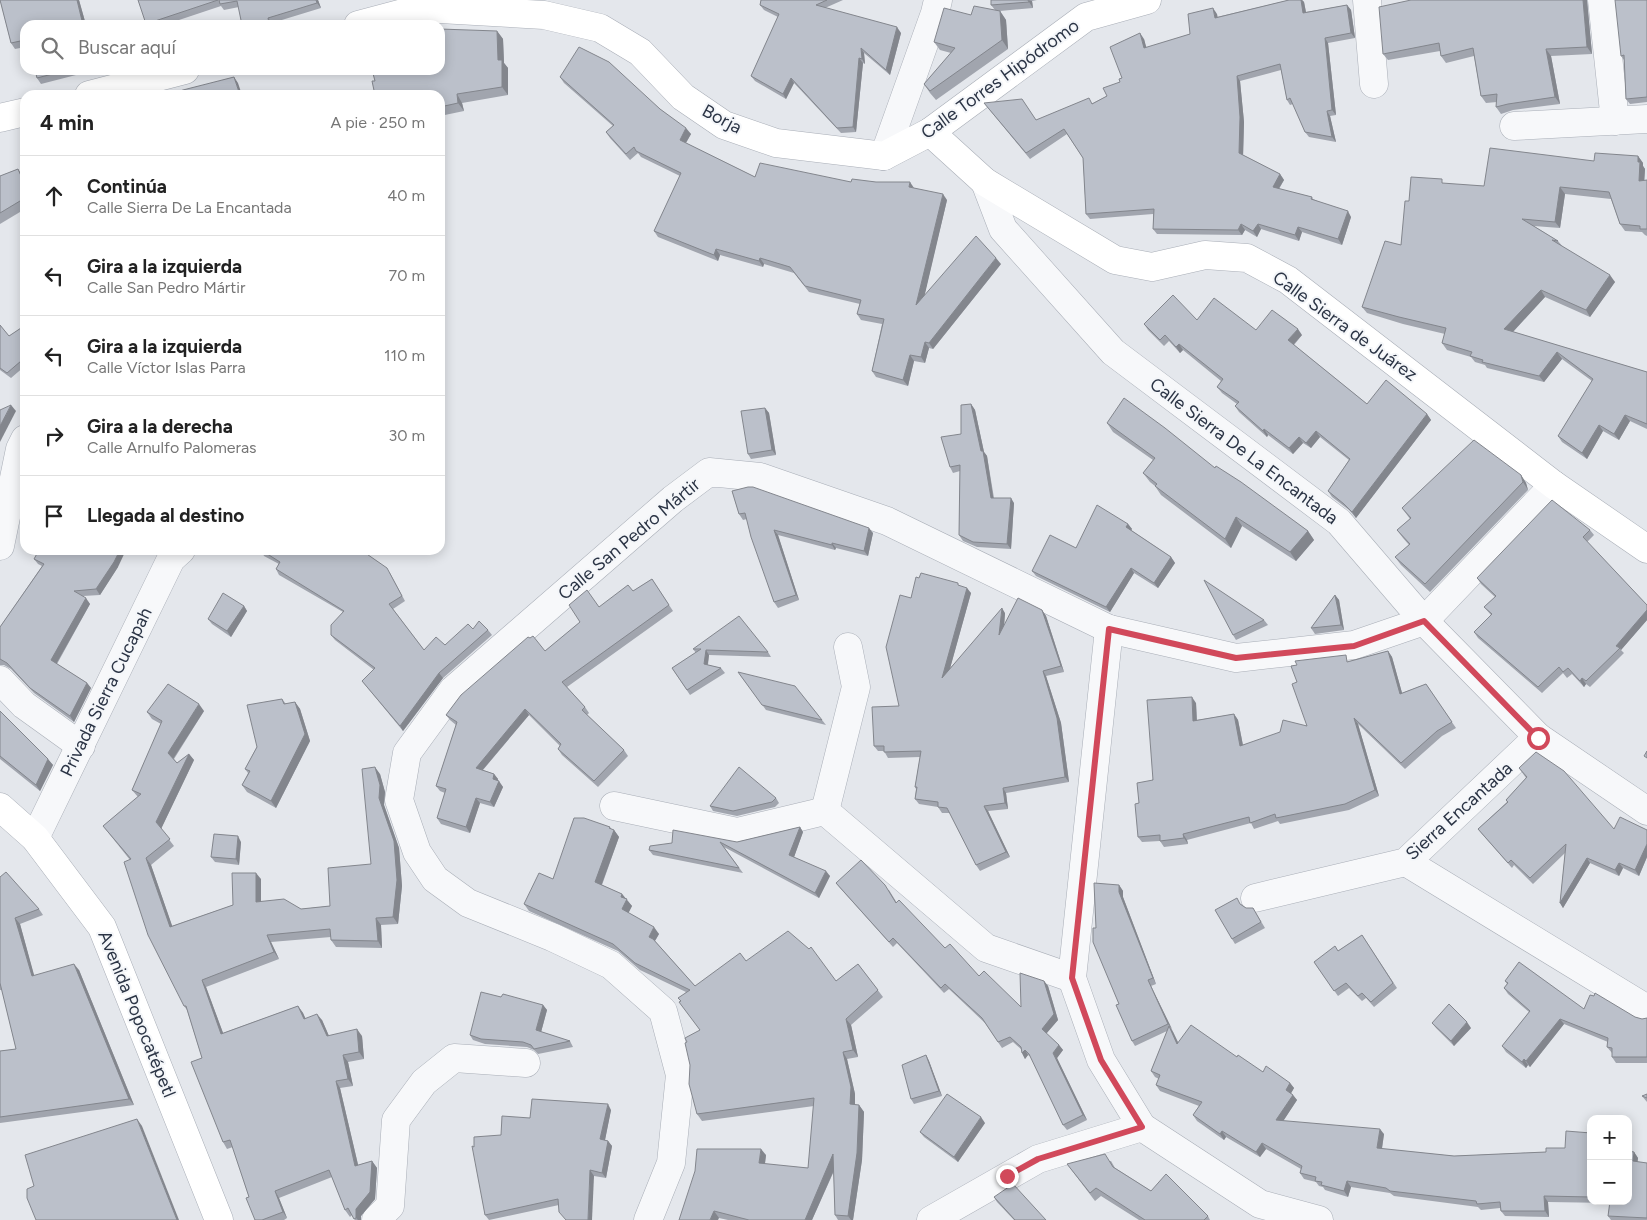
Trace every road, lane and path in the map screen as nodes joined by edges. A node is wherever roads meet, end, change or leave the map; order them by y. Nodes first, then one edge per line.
1 (454, 0) edge
2 (938, 0) edge
3 (1147, 0) edge
4 (1368, 0) edge
5 (1602, 0) edge
6 (422, 8) junction
7 (377, 20) edge
8 (166, 75) edge
9 (1374, 84) dead end
10 (108, 90) edge
11 (20, 113) edge
12 (0, 118) edge
13 (1647, 120) edge
14 (1615, 121) junction
15 (1514, 126) dead end
16 (930, 132) junction
17 (884, 156) junction
18 (985, 182) junction
19 (20, 449) edge
20 (1554, 485) junction
21 (0, 546) edge
22 (1647, 549) edge
23 (175, 555) edge
24 (1424, 621) junction
25 (1109, 629) junction
26 (848, 647) dead end
27 (0, 680) edge
28 (1538, 738) junction
29 (81, 746) junction
30 (614, 806) dead end
31 (0, 807) edge
32 (825, 811) junction
33 (1647, 811) edge
34 (35, 838) junction
35 (1406, 862) junction
36 (1255, 898) dead end
37 (1072, 978) junction
38 (1647, 1009) edge
39 (526, 1063) dead end
40 (1142, 1127) junction
41 (1257, 1212) edge
42 (219, 1220) edge
43 (376, 1220) edge
44 (648, 1220) edge
45 (932, 1220) edge
46 (1319, 1220) edge

1 - 6 street
2 - 17 street
3 - 16 street, Calle Torres Hipódromo
4 - 9 street
5 - 14 street
6 - 7 street
6 - 17 street, Borja
8 - 10 street
11 - 12 street
13 - 14 street
14 - 15 street
16 - 17 street, Calle Torres Hipódromo
16 - 18 street, Calle Sierra De La Encantada
18 - 20 street, Calle Sierra de Juárez
18 - 24 street, Calle Sierra De La Encantada
19 - 21 street
20 - 22 street, Calle Sierra de Juárez
20 - 24 street, Calle San Pedro Mártir
23 - 29 street, Privada Sierra Cucapah
24 - 25 street, Calle San Pedro Mártir
24 - 28 street, Calle Sierra De La Encantada
25 - 37 street
25 - 44 street, Calle San Pedro Mártir
26 - 32 street
27 - 29 street
28 - 33 street, Calle Sierra De La Encantada
28 - 35 street, Sierra Encantada
29 - 34 street, Privada Sierra Cucapah
30 - 32 street
31 - 34 street, Avenida Popocatépetl
32 - 37 street
34 - 42 street, Avenida Popocatépetl
35 - 36 street, Sierra Encantada
35 - 38 street
37 - 40 street
39 - 43 street
40 - 41 street
40 - 45 street
41 - 46 street

